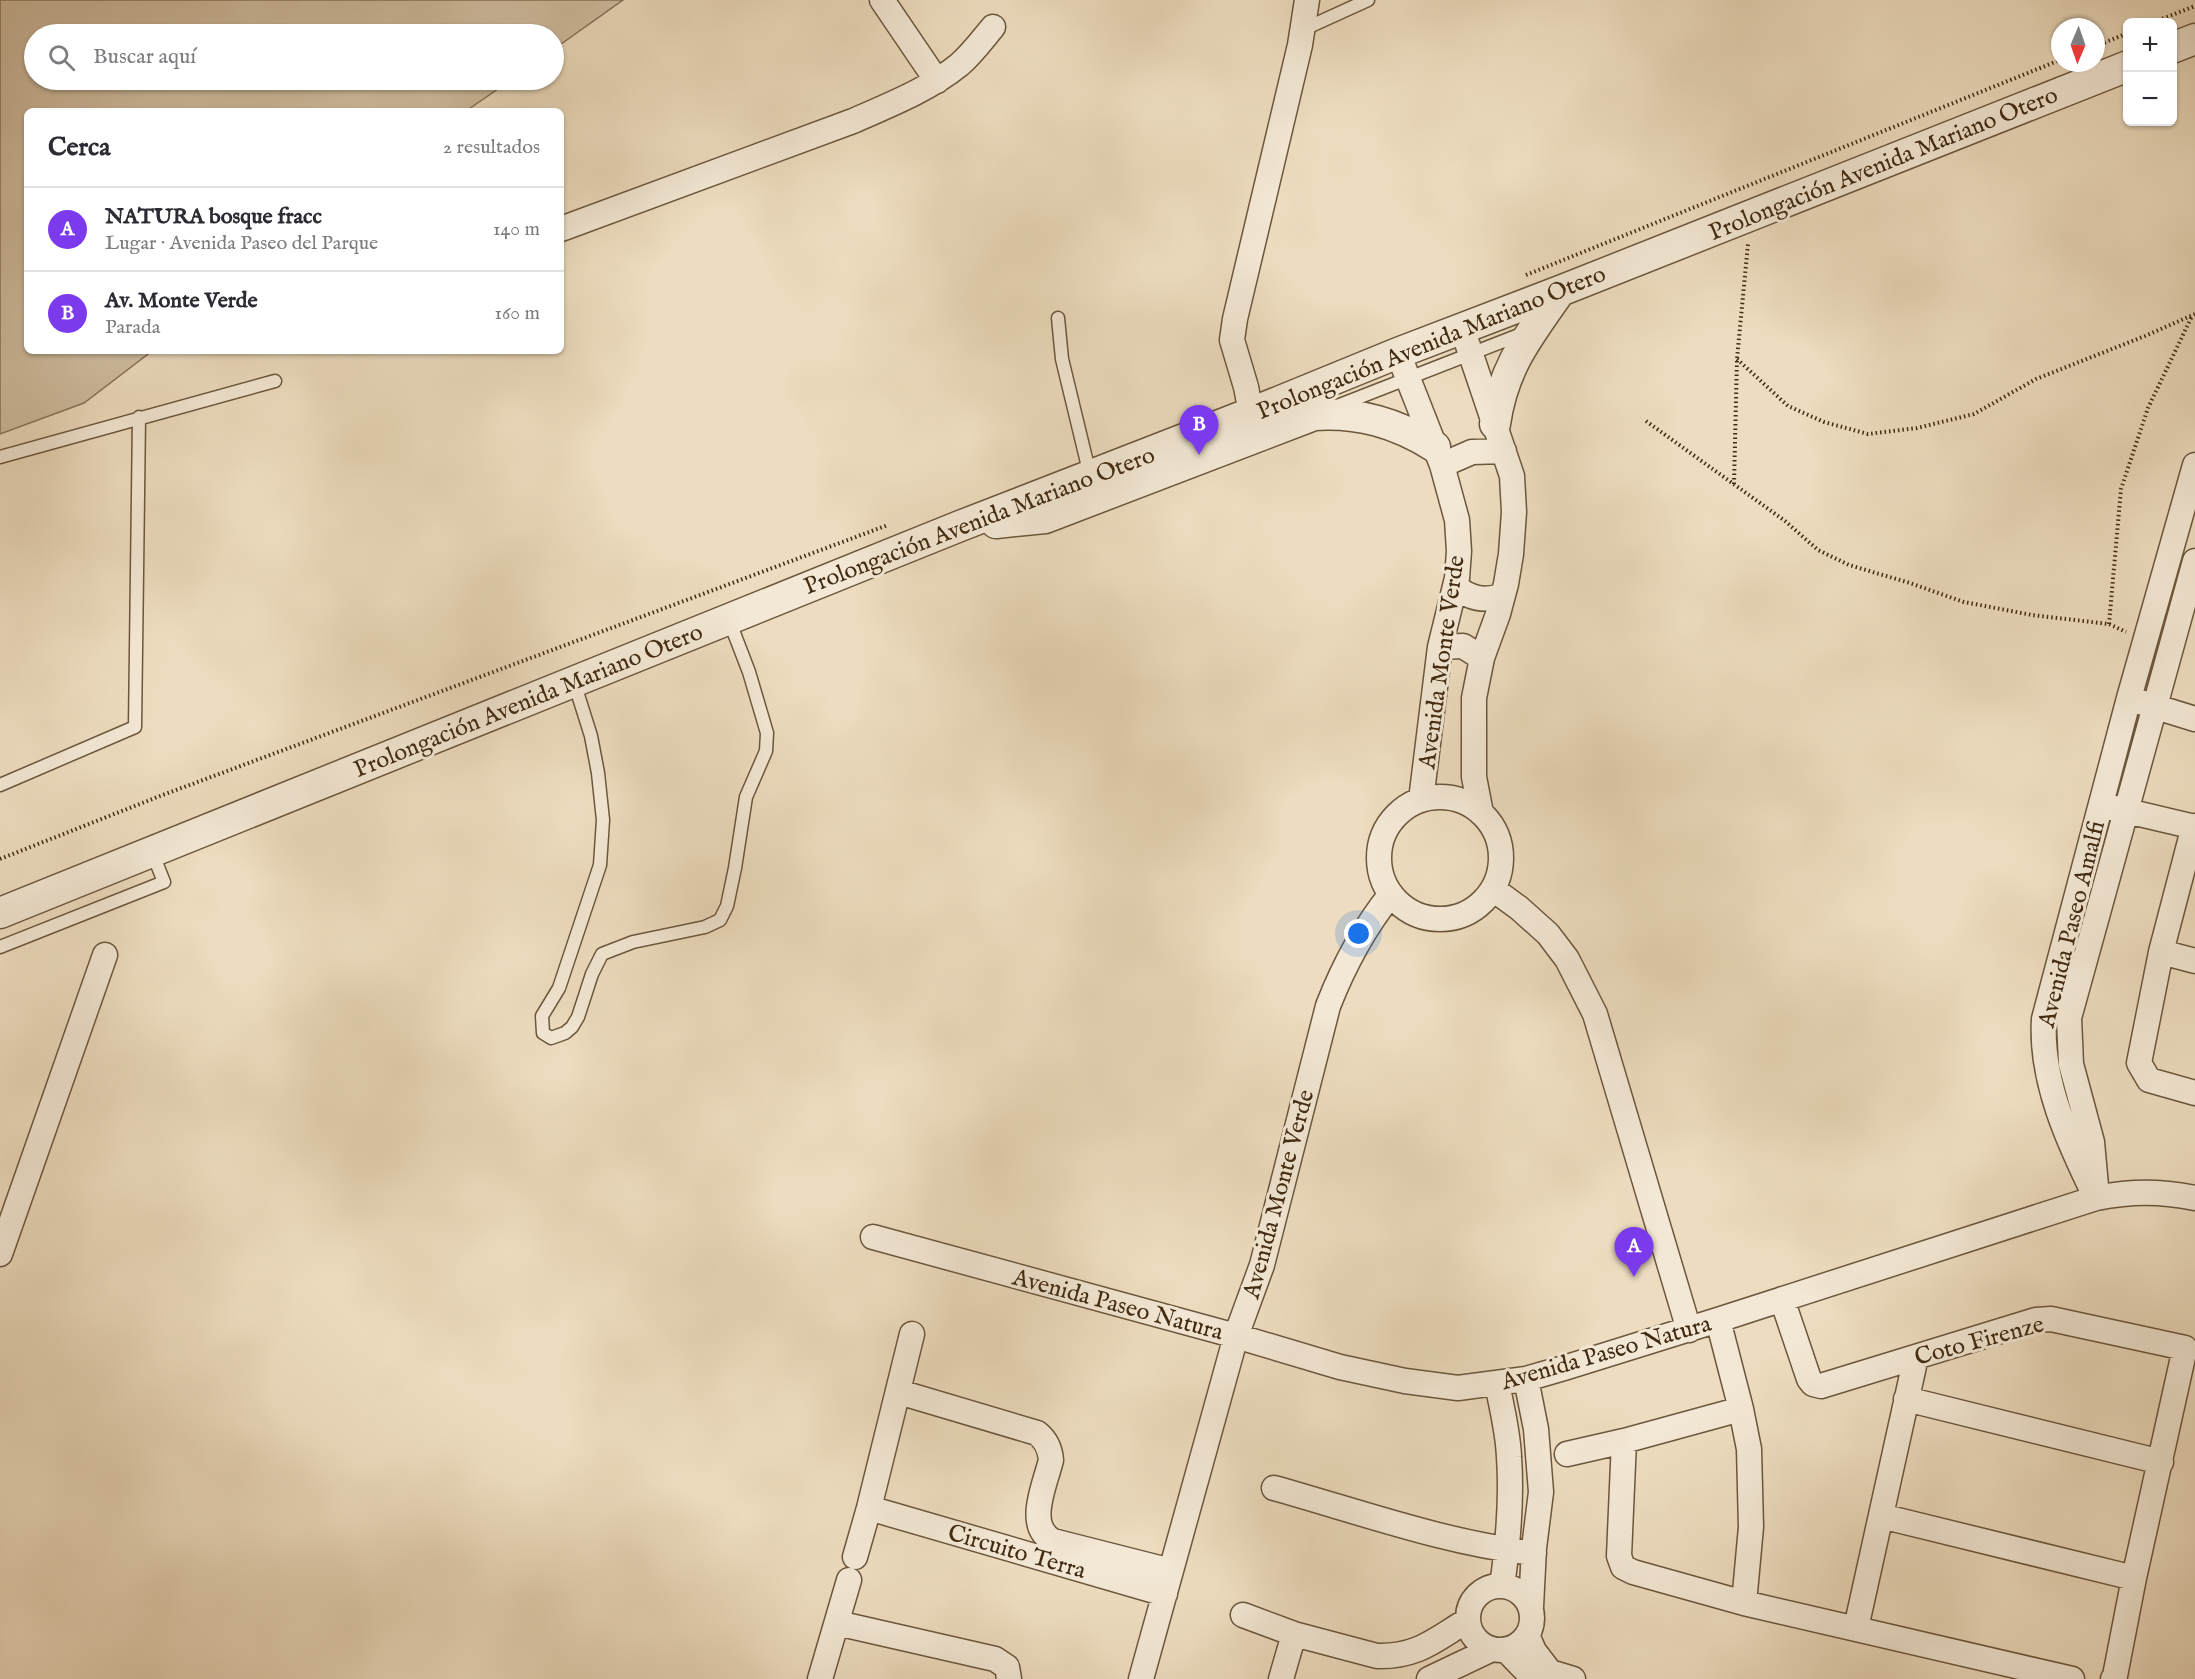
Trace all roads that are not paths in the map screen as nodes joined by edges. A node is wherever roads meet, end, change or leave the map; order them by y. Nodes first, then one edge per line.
1 (1307, 0) edge
2 (1368, 0) edge
3 (885, 2) edge
4 (993, 27) dead end
5 (1302, 30) junction
6 (2195, 39) edge
7 (2177, 46) edge
8 (2123, 68) edge
9 (937, 81) junction
10 (564, 228) edge
11 (1560, 291) junction
12 (1058, 318) dead end
13 (1534, 329) junction
14 (1466, 341) junction
15 (1403, 366) junction
16 (275, 381) dead end
17 (1251, 413) junction
18 (1314, 415) junction
19 (139, 417) junction
20 (1499, 437) junction
21 (1439, 456) junction
22 (0, 457) edge
23 (2195, 465) edge
24 (1090, 476) junction
25 (960, 526) junction
26 (2195, 561) edge
27 (1455, 586) junction
28 (1503, 595) junction
29 (729, 619) junction
30 (1440, 646) junction
31 (1482, 658) junction
32 (574, 681) junction
33 (2130, 698) junction
34 (2155, 707) junction
35 (2195, 719) edge
36 (0, 785) edge
37 (1421, 800) junction
38 (2101, 804) junction
39 (2125, 811) junction
40 (1481, 813) junction
41 (2194, 826) edge
42 (152, 851) junction
43 (1493, 889) junction
44 (1391, 894) junction
45 (0, 913) edge
46 (0, 947) edge
47 (2161, 952) junction
48 (105, 955) dead end
49 (2195, 961) edge
50 (2195, 1093) edge
51 (2096, 1198) junction
52 (2195, 1198) edge
53 (873, 1237) dead end
54 (0, 1254) edge
55 (1782, 1299) junction
56 (1718, 1320) junction
57 (1689, 1330) junction
58 (912, 1334) dead end
59 (1236, 1336) junction
60 (2190, 1349) edge
61 (1916, 1357) junction
62 (1526, 1379) junction
63 (1497, 1384) junction
64 (899, 1392) junction
65 (1906, 1399) junction
66 (1742, 1409) junction
67 (1624, 1442) junction
68 (1567, 1454) dead end
69 (2161, 1462) junction
70 (1274, 1488) dead end
71 (869, 1508) junction
72 (1881, 1516) junction
73 (1507, 1550) junction
74 (1534, 1553) junction
75 (2134, 1578) junction
76 (1168, 1582) junction
77 (1502, 1586) junction
78 (1744, 1603) junction
79 (1531, 1607) junction
80 (1242, 1615) dead end
81 (1468, 1620) junction
82 (837, 1623) junction
83 (1856, 1628) junction
84 (1294, 1634) junction
85 (1527, 1635) junction
86 (1499, 1650) junction
87 (1544, 1676) edge
88 (820, 1679) edge
89 (1009, 1679) edge
90 (1141, 1679) edge
91 (1281, 1679) edge
92 (1429, 1679) edge
93 (1573, 1679) edge
94 (2072, 1679) edge
95 (2113, 1679) edge

1 - 5 street
2 - 5 lane
3 - 9 street
4 - 9 street
5 - 17 street
6 - 7 street
8 - 11 street, Prolongación Avenida Mariano Otero
9 - 10 street
11 - 13 street
11 - 14 street, Prolongación Avenida Mariano Otero
12 - 24 lane
13 - 14 lane
13 - 20 street
14 - 15 street, Prolongación Avenida Mariano Otero
14 - 20 street, Avenida Monte Verde
15 - 17 street, Prolongación Avenida Mariano Otero
15 - 18 lane
15 - 21 street, Avenida Monte Verde
16 - 19 lane
17 - 24 street, Prolongación Avenida Mariano Otero
18 - 21 street
18 - 25 street
19 - 22 lane
19 - 36 lane
20 - 21 street
20 - 28 street, Avenida Monte Verde
21 - 27 street, Avenida Monte Verde
23 - 33 street, Avenida Paseo Amalfi
24 - 25 street, Prolongación Avenida Mariano Otero
25 - 29 street, Prolongación Avenida Mariano Otero
26 - 34 street, Avenida Paseo Amalfi
27 - 28 street
27 - 30 street, Avenida Monte Verde
28 - 31 street, Avenida Monte Verde
29 - 32 street, Prolongación Avenida Mariano Otero
29 - 32 lane
30 - 31 street
30 - 37 street, Avenida Monte Verde
31 - 40 street, Avenida Monte Verde
32 - 42 street, Prolongación Avenida Mariano Otero
33 - 34 street
33 - 38 street, Avenida Paseo Amalfi
34 - 35 street
34 - 39 street, Avenida Paseo Amalfi
37 - 40 street
37 - 44 street
38 - 39 street
38 - 51 street, Avenida Paseo Amalfi
39 - 41 street
39 - 51 street, Avenida Paseo Amalfi
40 - 43 street
41 - 47 street
42 - 45 street, Prolongación Avenida Mariano Otero
42 - 46 lane
43 - 44 street
43 - 57 street
44 - 59 street, Avenida Monte Verde
47 - 49 street
47 - 50 street
48 - 54 street
51 - 52 street, Avenida Paseo Natura
51 - 55 street, Avenida Paseo Natura
53 - 59 street, Avenida Paseo Natura
55 - 56 street, Avenida Paseo Natura
55 - 61 street, Coto Firenze
56 - 57 street, Avenida Paseo Natura
56 - 66 street
57 - 62 street, Avenida Paseo Natura
58 - 64 street
59 - 63 street, Avenida Paseo Natura
59 - 76 street, Avenida Monte Verde
60 - 61 street, Coto Firenze
60 - 69 street, Coto Firenze
61 - 65 street
62 - 63 street, Avenida Paseo Natura
62 - 74 street
63 - 73 street
64 - 71 street
64 - 76 street
65 - 69 street
65 - 72 street
66 - 67 street
66 - 78 street
67 - 68 street
67 - 78 street
69 - 75 street, Coto Firenze
70 - 73 street
71 - 76 street, Circuito Terra
71 - 82 street
72 - 75 street
72 - 83 street
73 - 74 street
73 - 77 street
74 - 79 street
75 - 95 street, Coto Firenze
76 - 90 street, Avenida Monte Verde
77 - 79 street
77 - 81 street
78 - 83 street
79 - 85 street
80 - 84 street
81 - 84 street
81 - 86 street
82 - 88 street
82 - 89 street
83 - 94 street
84 - 91 street
85 - 86 street
85 - 87 street
86 - 87 street
86 - 92 street
87 - 93 street

